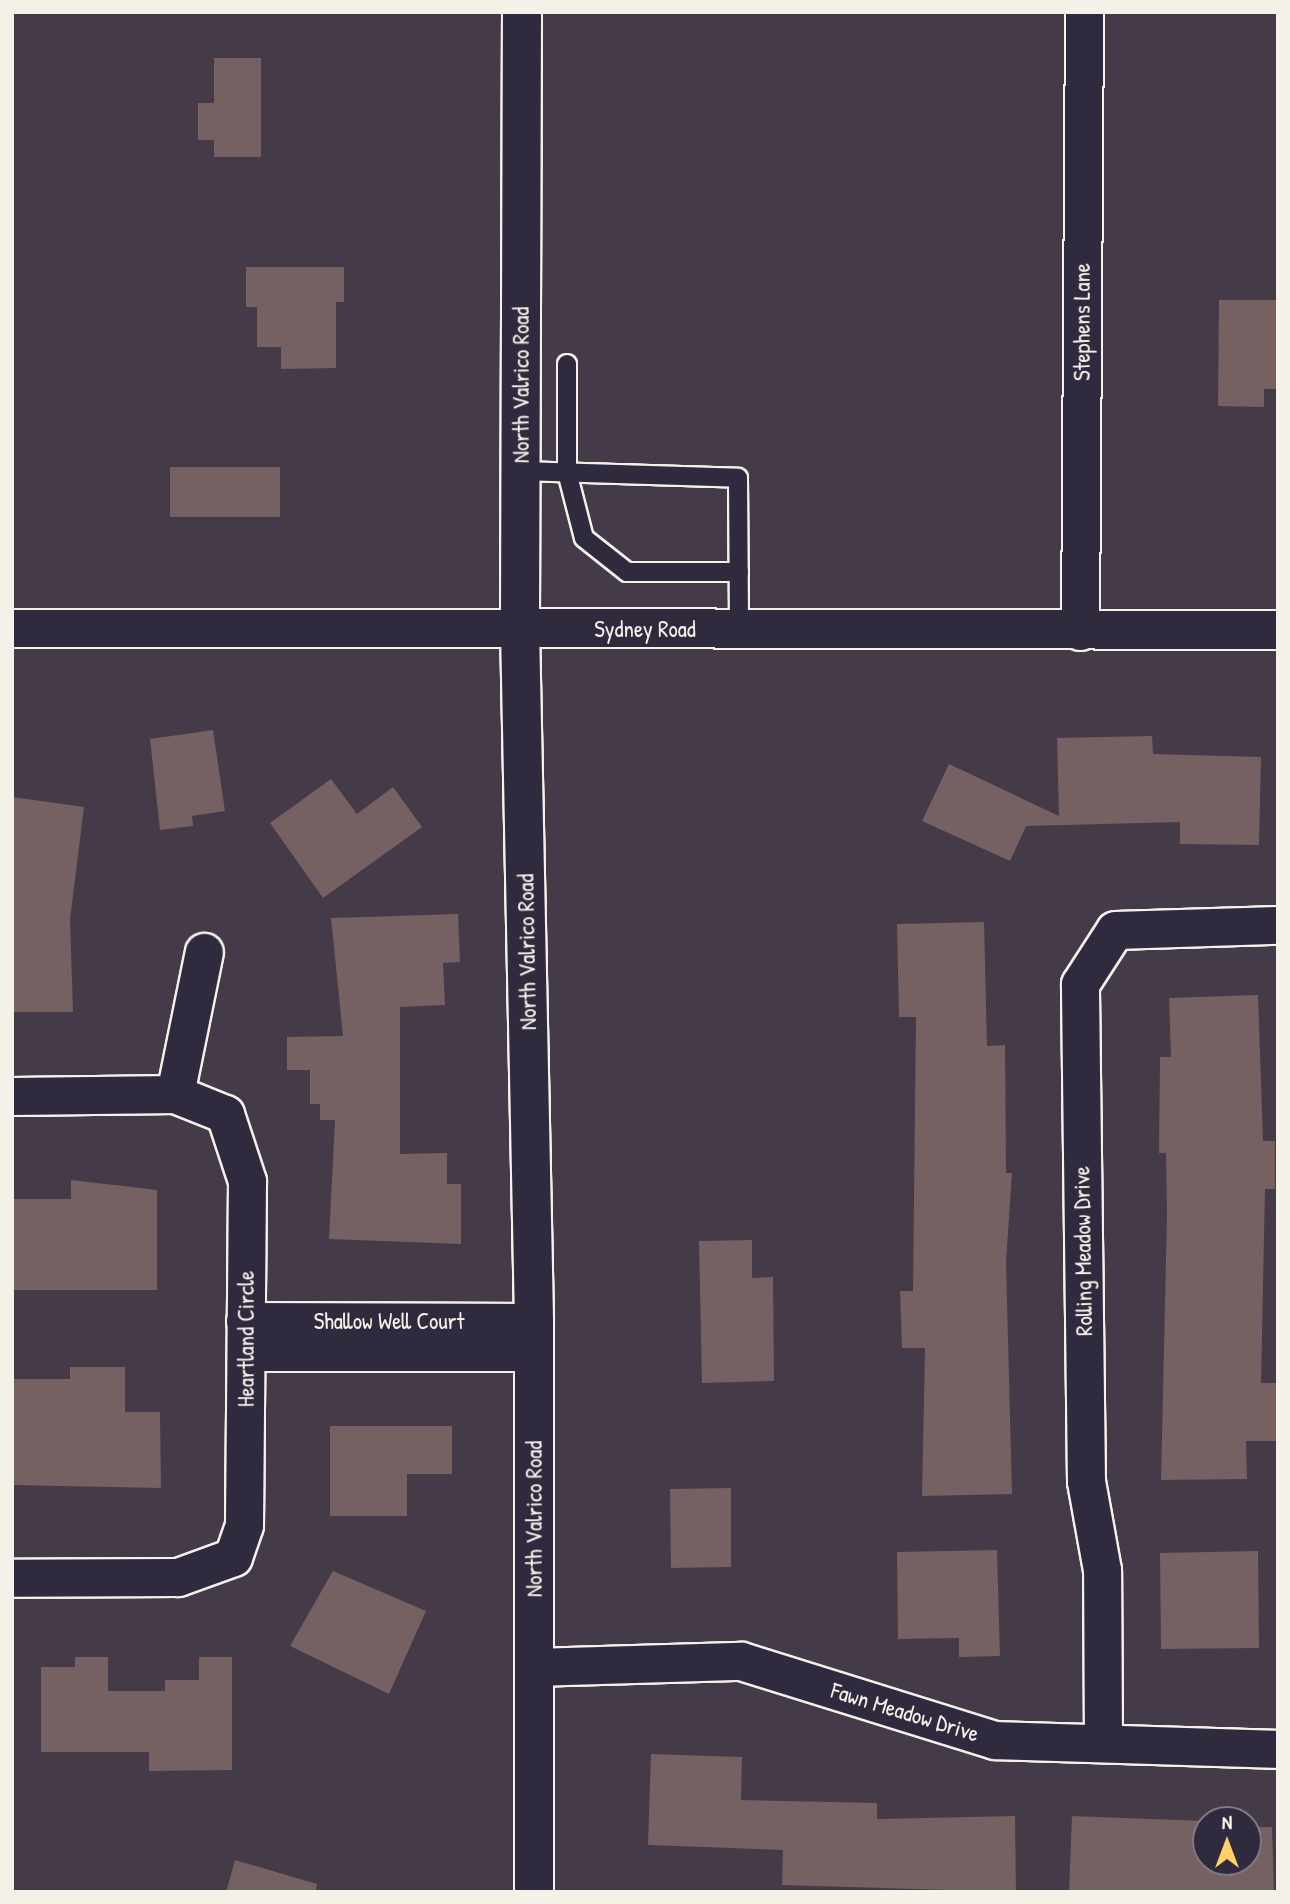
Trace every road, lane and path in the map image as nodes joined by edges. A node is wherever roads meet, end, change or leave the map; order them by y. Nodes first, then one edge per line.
1 (522, 12) edge
2 (1084, 12) edge
3 (567, 364) dead end
4 (521, 471) junction
5 (567, 472) junction
6 (739, 572) junction
7 (12, 628) edge
8 (520, 628) junction
9 (739, 629) junction
10 (1278, 630) edge
11 (1080, 631) junction
12 (1278, 925) edge
13 (204, 952) dead end
14 (175, 1094) junction
15 (12, 1096) edge
16 (246, 1336) junction
17 (534, 1337) junction
18 (12, 1578) edge
19 (535, 1667) junction
20 (1103, 1743) junction
21 (1278, 1749) edge
22 (534, 1892) edge

1 - 4 street, North Valrico Road
2 - 11 street, Stephens Lane
3 - 5 lane
4 - 5 lane
4 - 8 street, North Valrico Road
5 - 6 lane
5 - 6 lane
6 - 9 lane
7 - 8 street, Sydney Road
8 - 9 street, Sydney Road
8 - 17 street, North Valrico Road
9 - 11 street, Sydney Road
10 - 11 street, Sydney Road
12 - 20 street, Rolling Meadow Drive
13 - 14 street
14 - 15 street, Heartland Circle
14 - 16 street, Heartland Circle
16 - 17 street, Shallow Well Court
16 - 18 street, Heartland Circle
17 - 19 street, North Valrico Road
19 - 20 street, Fawn Meadow Drive
19 - 22 street, North Valrico Road
20 - 21 street, Fawn Meadow Drive

